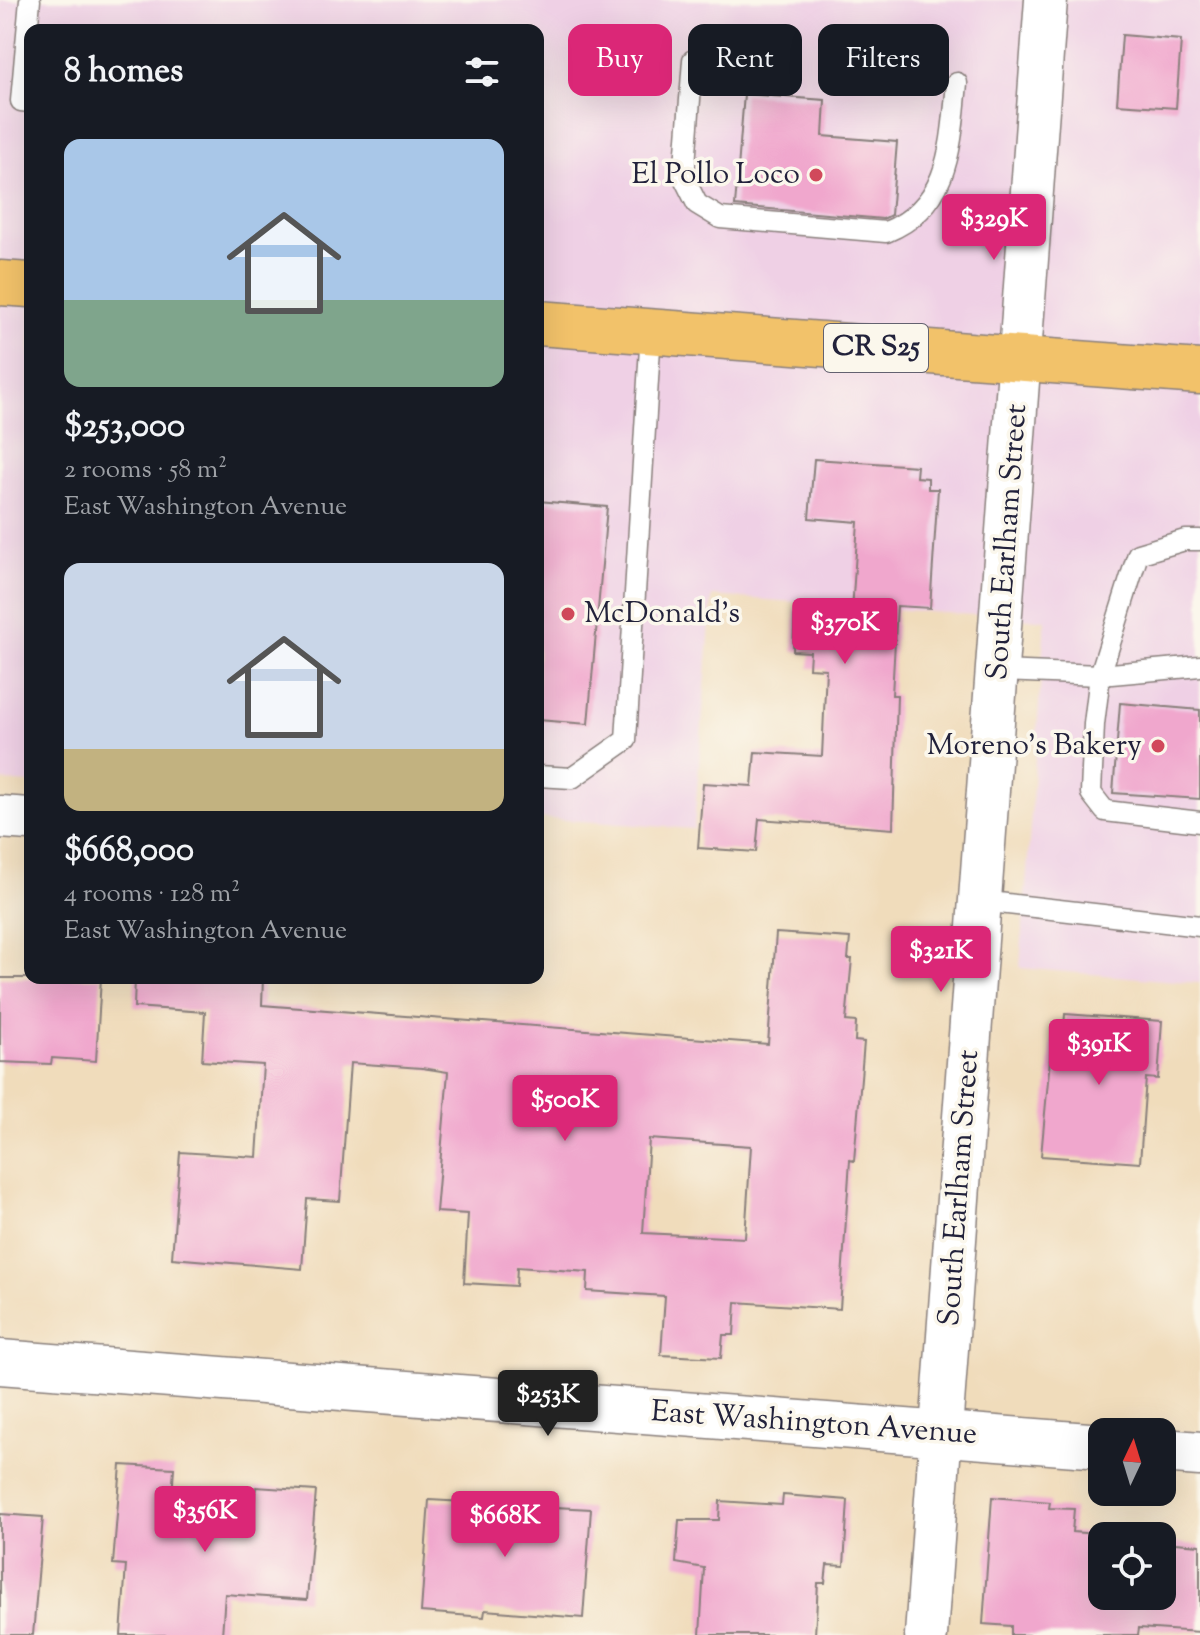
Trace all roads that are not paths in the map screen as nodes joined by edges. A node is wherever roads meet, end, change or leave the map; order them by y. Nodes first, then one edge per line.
1 (30, 0) edge
2 (1046, 0) edge
3 (28, 24) edge
4 (24, 67) edge
5 (957, 83) dead end
6 (690, 96) edge
7 (24, 101) edge
8 (0, 283) edge
9 (24, 285) edge
10 (544, 323) edge
11 (651, 331) junction
12 (1021, 358) junction
13 (1200, 372) edge
14 (1200, 540) edge
15 (1200, 666) edge
16 (998, 671) junction
17 (1100, 675) junction
18 (544, 776) edge
19 (0, 817) edge
20 (24, 819) edge
21 (1200, 822) edge
22 (981, 901) junction
23 (1200, 926) edge
24 (0, 1362) edge
25 (941, 1434) junction
26 (1088, 1445) edge
27 (1176, 1452) edge
28 (1200, 1454) edge
29 (926, 1635) edge

1 - 3 lane
2 - 12 street, South Earlham Street
4 - 7 lane
5 - 6 lane
8 - 9 main road
10 - 11 main road, CR S25
11 - 12 main road, CR S25
11 - 18 lane
12 - 13 main road, CR S25
12 - 16 street, South Earlham Street
14 - 17 lane
15 - 17 lane
16 - 17 lane
16 - 22 street, South Earlham Street
17 - 21 lane
19 - 20 street
22 - 23 lane
22 - 25 street, South Earlham Street
24 - 25 street, East Washington Avenue
25 - 26 street, East Washington Avenue
25 - 29 street, South Earlham Street
27 - 28 street

